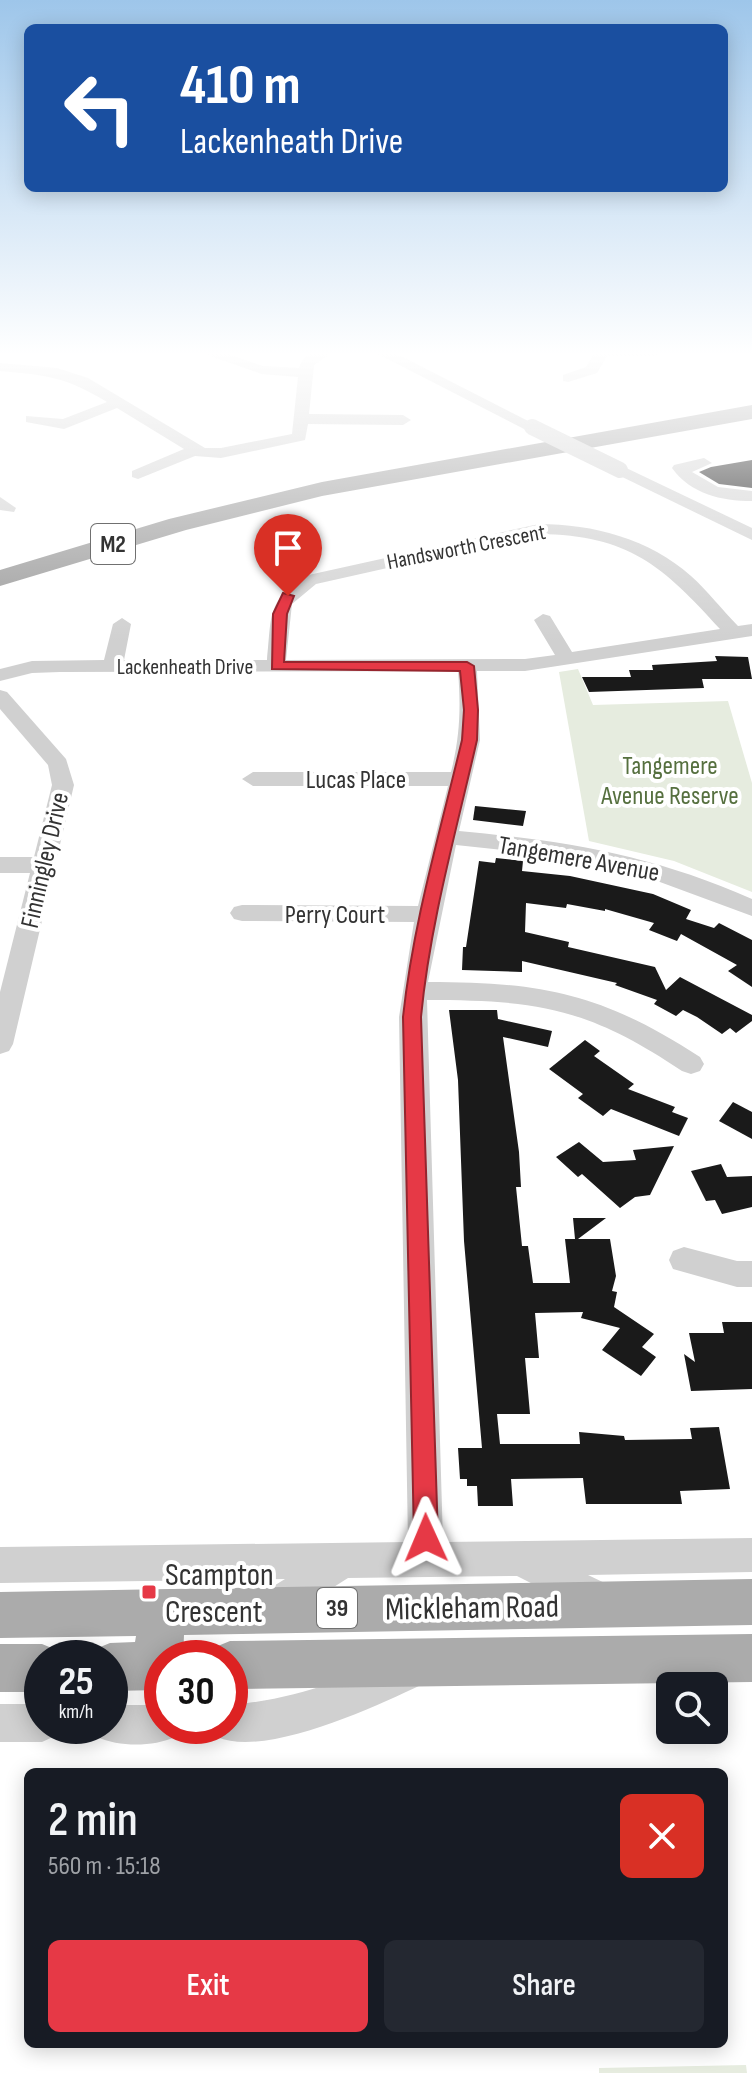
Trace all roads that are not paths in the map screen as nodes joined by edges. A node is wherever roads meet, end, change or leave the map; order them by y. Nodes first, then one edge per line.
1 (245, 449) edge
2 (458, 449) edge
3 (576, 449) edge
4 (595, 449) edge
5 (628, 449) edge
6 (195, 450) joint
7 (704, 463) dead end
8 (138, 474) dead end
9 (752, 496) edge
10 (178, 524) junction
11 (752, 535) edge
12 (0, 555) edge
13 (0, 571) edge
14 (0, 578) edge
15 (0, 595) edge
16 (543, 620) dead end
17 (122, 624) dead end
18 (743, 632) edge
19 (567, 659) junction
20 (113, 665) junction
21 (276, 666) junction
22 (467, 666) junction
23 (0, 675) edge
24 (0, 696) edge
25 (253, 779) dead end
26 (459, 779) junction
27 (448, 837) junction
28 (0, 865) edge
29 (44, 865) junction
30 (752, 908) edge
31 (242, 913) dead end
32 (428, 914) junction
33 (414, 991) junction
34 (0, 1044) edge
35 (691, 1064) dead end
36 (684, 1260) dead end
37 (752, 1274) edge
38 (752, 1555) edge
39 (520, 1558) junction
40 (426, 1559) junction
41 (344, 1560) junction
42 (0, 1565) edge
43 (752, 1602) edge
44 (610, 1605) junction
45 (270, 1609) junction
46 (164, 1611) junction
47 (0, 1615) edge
48 (752, 1658) edge
49 (430, 1661) junction
50 (248, 1665) edge
51 (142, 1666) edge
52 (0, 1668) edge
53 (24, 1668) edge
54 (248, 1722) edge
55 (0, 1723) edge
56 (24, 1723) edge

1 - 6 street
2 - 12 highway
3 - 11 street, bridge
4 - 10 highway, M2
5 - 15 highway, M2
6 - 8 street
7 - 9 street
10 - 13 highway
10 - 14 highway, M2
16 - 19 street
17 - 20 street
18 - 19 street, Lackenheath Drive
18 - 21 street, Handsworth Crescent
19 - 22 street, Lackenheath Drive
20 - 21 street, Lackenheath Drive
20 - 23 street, Lackenheath Drive
21 - 22 street, Lackenheath Drive
22 - 26 street
24 - 29 street, Finningley Drive
25 - 26 street, Lucas Place
26 - 27 street
27 - 30 street, Tangemere Avenue
27 - 32 street
28 - 29 street
29 - 34 street, Finningley Drive
31 - 32 street, Perry Court
32 - 33 street
33 - 35 street
33 - 40 street
36 - 37 street
38 - 39 street, Mickleham Road
39 - 40 street, Mickleham Road
39 - 44 street
40 - 41 street, Mickleham Road
41 - 42 street, Mickleham Road
41 - 45 street
43 - 44 main road, Mickleham Road / 39
44 - 45 main road, Mickleham Road / 39
45 - 46 main road, Mickleham Road / 39
46 - 47 main road, Mickleham Road / 39
46 - 51 main road
48 - 49 main road, Mickleham Road / 39
49 - 50 main road, Mickleham Road / 39
49 - 54 street
52 - 53 main road
55 - 56 street

